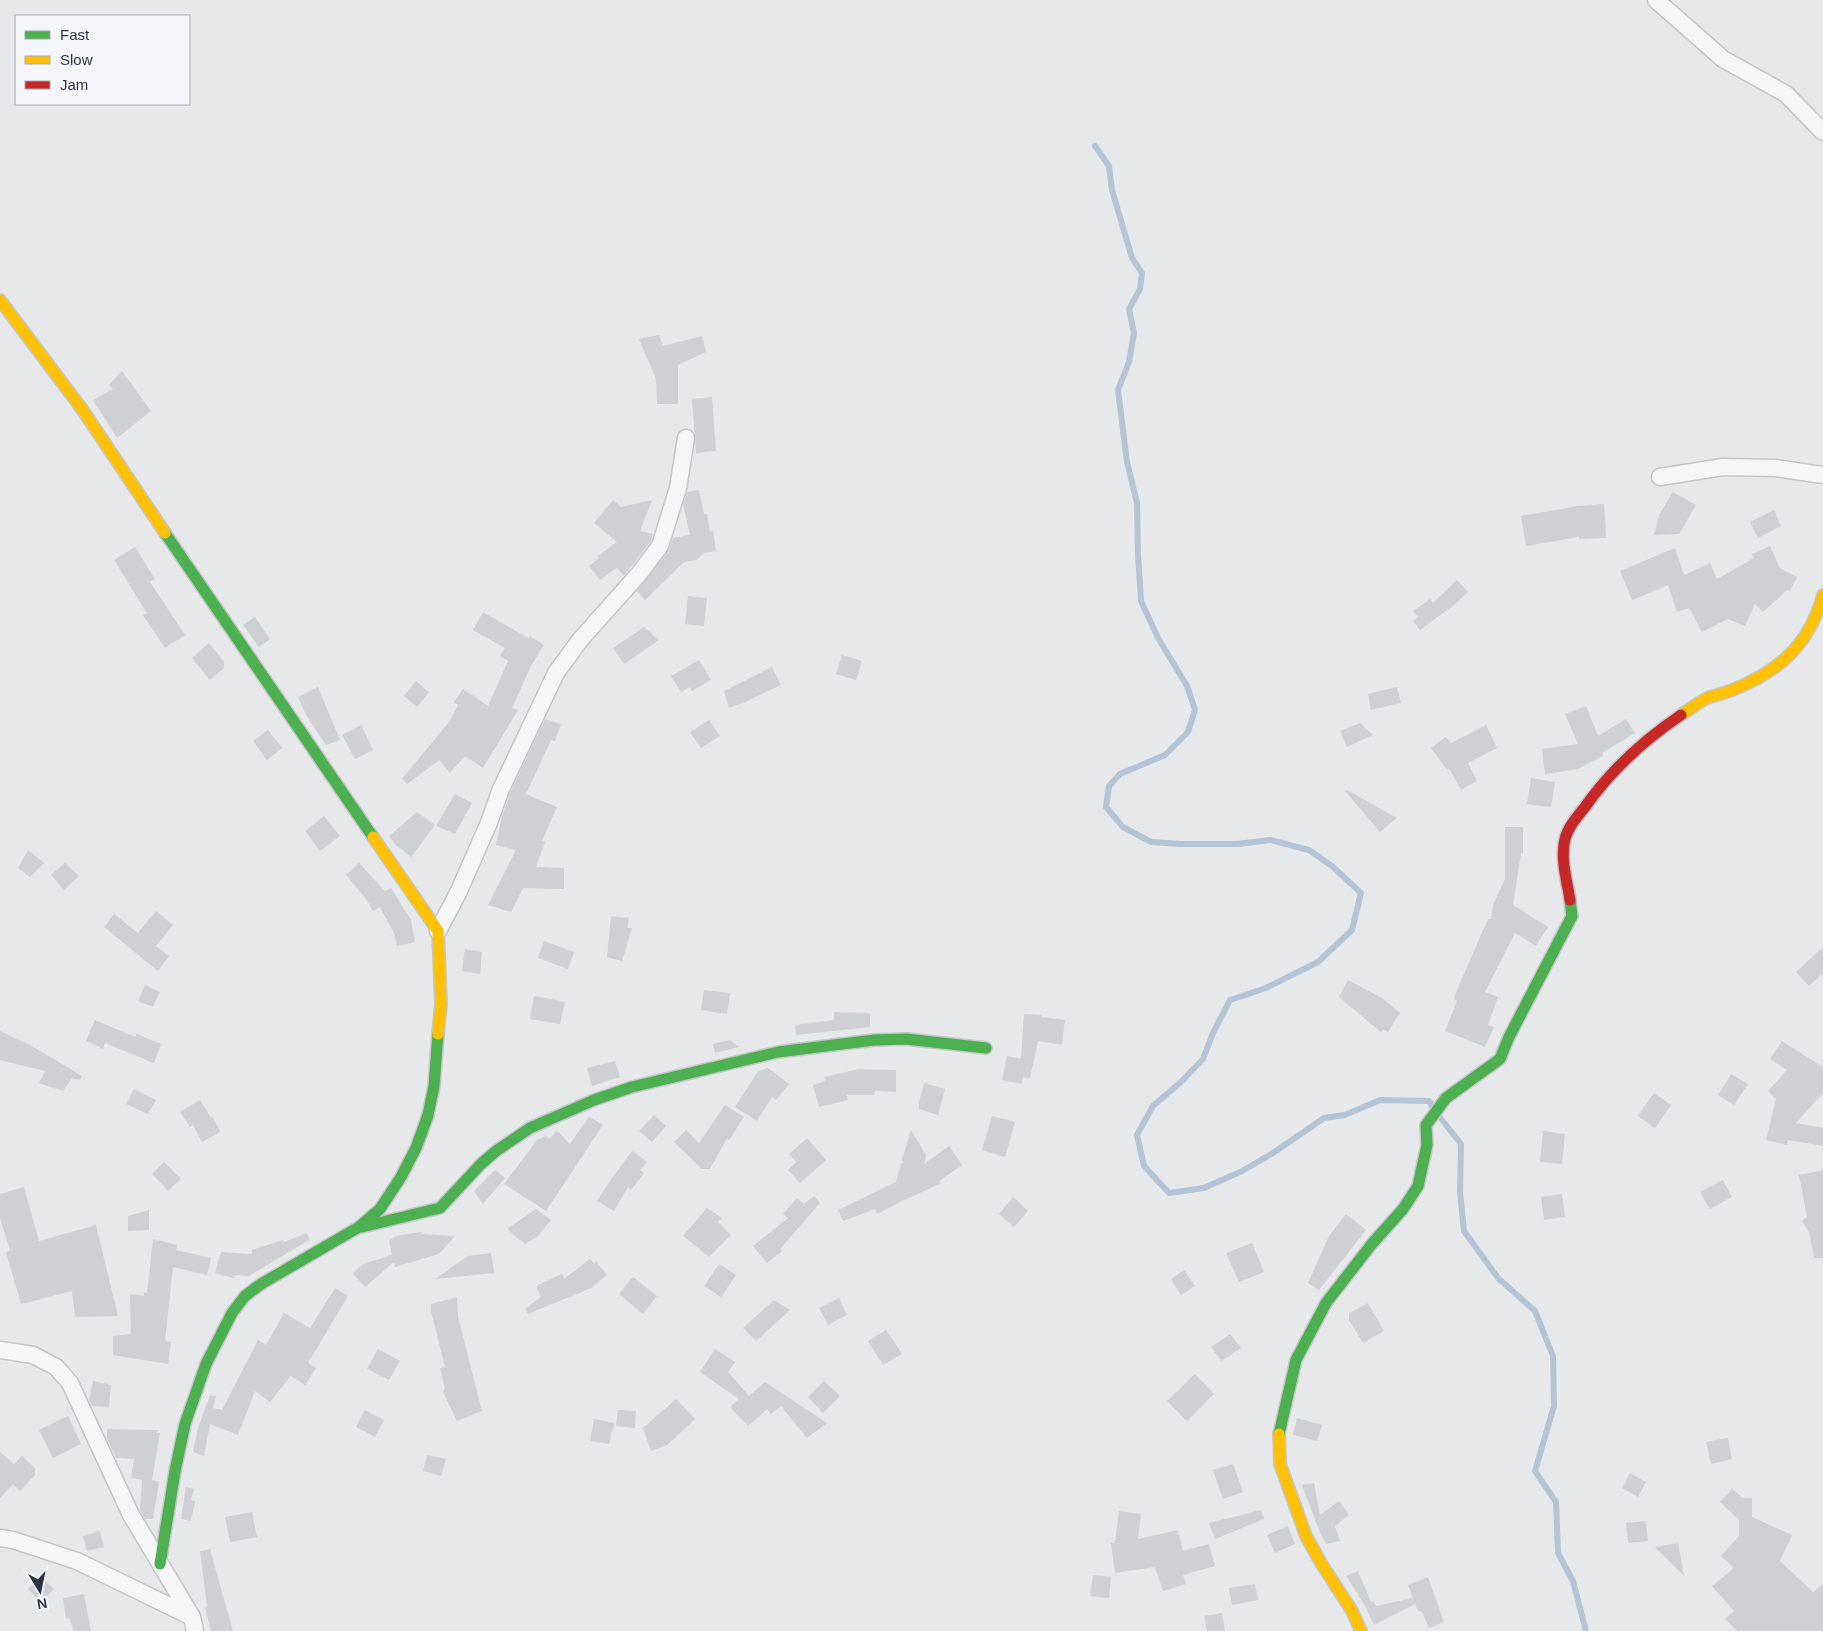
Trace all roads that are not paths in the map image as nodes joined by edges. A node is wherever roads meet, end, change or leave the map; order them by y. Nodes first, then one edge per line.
1 (1656, 0) edge
2 (1823, 132) edge
3 (0, 300) edge
4 (686, 438) dead end
5 (1823, 476) edge
6 (1660, 477) dead end
7 (1823, 595) edge
8 (438, 932) junction
9 (986, 1048) dead end
10 (359, 1227) junction
11 (0, 1350) edge
12 (0, 1538) edge
13 (160, 1564) junction
14 (194, 1624) edge
15 (1361, 1631) edge

1 - 2 street
3 - 8 street
4 - 8 street
5 - 6 street
7 - 15 street
8 - 10 street
9 - 10 street
10 - 13 street
11 - 13 street
12 - 14 street
13 - 14 street

